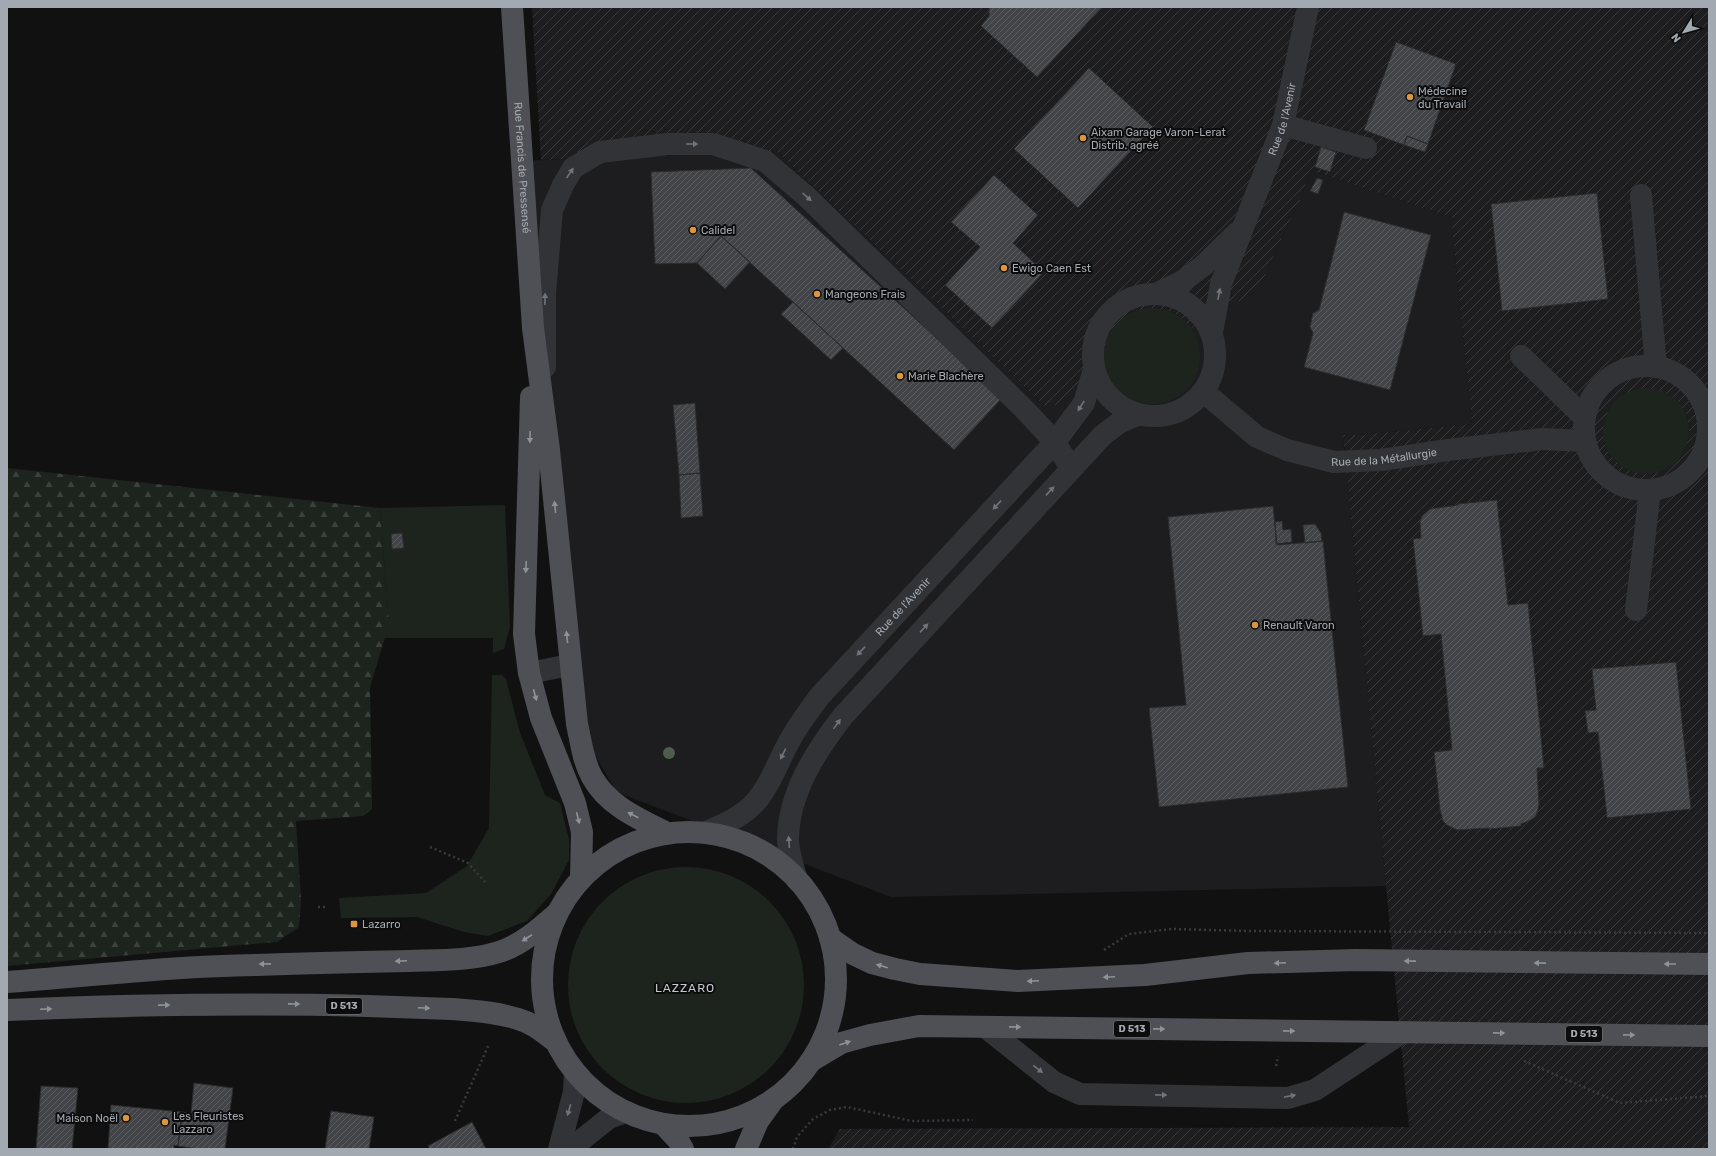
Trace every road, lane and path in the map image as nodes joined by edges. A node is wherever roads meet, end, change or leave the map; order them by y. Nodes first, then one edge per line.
1 (512, 7) edge
2 (1308, 7) edge
3 (1283, 125) junction
4 (1366, 148) dead end
5 (1641, 196) dead end
6 (1243, 227) junction
7 (1158, 293) junction
8 (532, 328) junction
9 (1212, 332) junction
10 (1521, 356) dead end
11 (1656, 367) junction
12 (1094, 369) junction
13 (1204, 392) junction
14 (1137, 415) junction
15 (1585, 418) junction
16 (1708, 419) edge
17 (545, 422) junction
18 (1585, 441) junction
19 (1055, 442) junction
20 (1704, 462) edge
21 (1071, 469) junction
22 (1650, 490) junction
23 (1636, 610) dead end
24 (570, 665) junction
25 (529, 673) junction
26 (667, 833) junction
27 (704, 833) junction
28 (430, 847) dead end
29 (581, 879) junction
30 (797, 880) junction
31 (485, 882) dead end
32 (318, 907) dead end
33 (327, 907) dead end
34 (557, 913) junction
35 (830, 938) junction
36 (1709, 964) edge
37 (7, 982) edge
38 (7, 1010) edge
39 (986, 1027) junction
40 (1403, 1032) junction
41 (1709, 1036) edge
42 (556, 1042) junction
43 (489, 1044) dead end
44 (1518, 1058) dead end
45 (811, 1061) junction
46 (574, 1072) junction
47 (1709, 1096) edge
48 (774, 1099) junction
49 (626, 1112) junction
50 (973, 1120) dead end
51 (455, 1121) dead end
52 (662, 1124) junction
53 (559, 1149) edge
54 (570, 1149) edge
55 (683, 1149) edge
56 (746, 1149) edge
57 (793, 1149) edge

1 - 8 main road, Rue Francis de Pressensé
2 - 3 street, Rue de l'Avenir
3 - 4 street
3 - 6 street, Rue de l'Avenir
5 - 11 street
6 - 7 street, Rue de l'Avenir
9 -> 6 street, Rue de l'Avenir
7 - 9 street
7 - 12 street
8 - 17 main road
8 -> 25 main road
9 - 13 street
10 - 15 street
11 - 15 street
11 - 16 street
12 - 14 street
12 -> 19 street, Rue de l'Avenir
13 - 14 street
13 - 18 street, Rue de la Métallurgie
14 - 21 street
15 - 18 street
16 - 20 street
17 -> 19 street
24 -> 17 main road
18 - 22 street
19 - 21 street
19 -> 27 street, Rue de l'Avenir
20 - 22 street
30 -> 21 street
22 - 23 street
24 - 25 street
26 -> 24 main road
25 -> 29 main road
26 - 27 main road
26 - 29 main road
27 - 30 main road
28 - 31 path
29 - 34 main road
30 - 35 main road
32 - 33 path
34 -> 37 main road
34 - 42 main road
36 -> 35 main road
35 - 45 main road
38 -> 42 main road, D 513
39 -> 40 main road, D 513
39 -> 40 street
45 -> 39 main road, D 513
40 -> 41 main road, D 513
42 - 46 main road
43 - 51 path
44 - 47 path
45 - 48 main road
46 - 49 main road
46 -> 53 street
48 - 52 main road
48 - 56 main road
49 - 52 main road
49 - 54 street
50 - 57 path
52 - 55 main road

